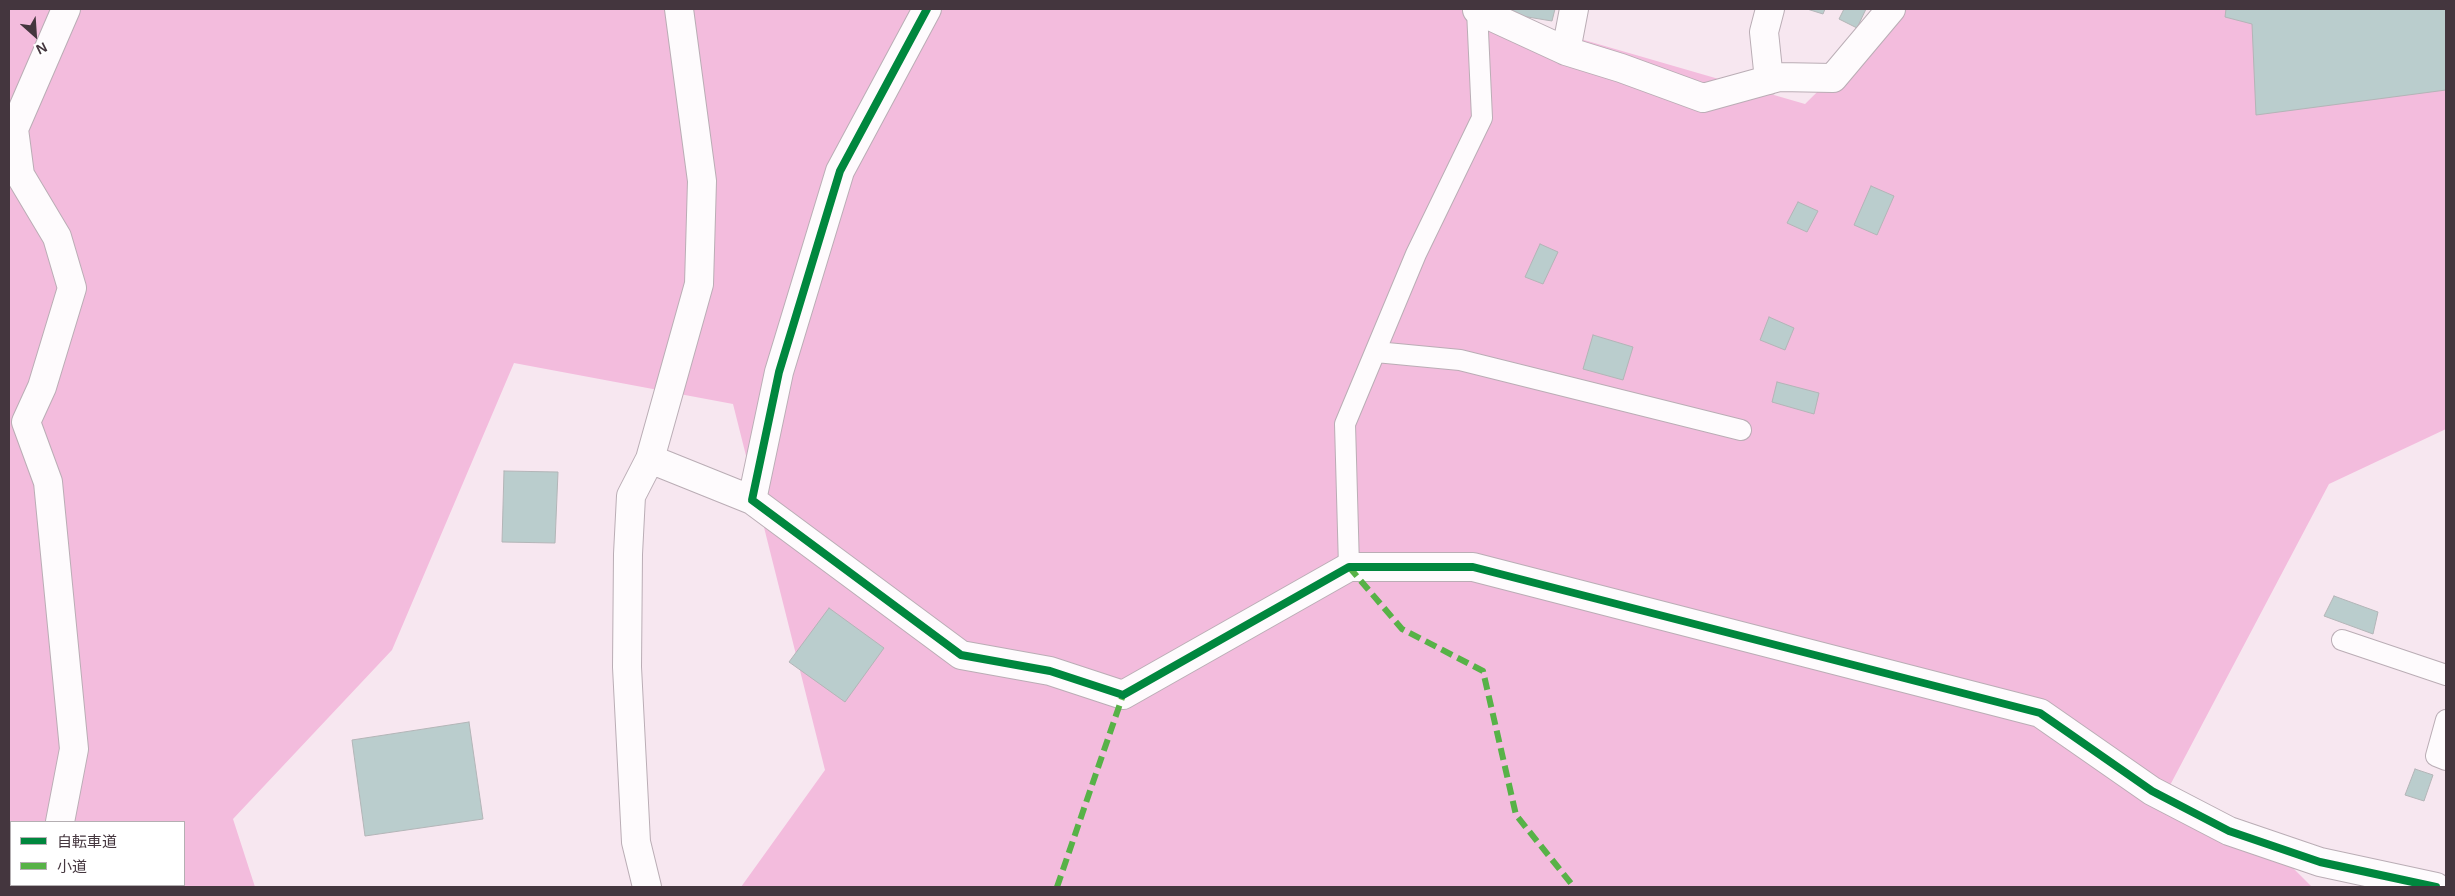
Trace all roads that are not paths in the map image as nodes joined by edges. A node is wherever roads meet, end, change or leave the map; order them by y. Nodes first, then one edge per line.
1 (66, 9) edge
2 (678, 9) edge
3 (927, 9) edge
4 (1574, 9) edge
5 (1770, 9) edge
6 (1891, 9) edge
7 (1477, 10) joint
8 (1566, 52) junction
9 (1769, 80) junction
10 (1376, 352) junction
11 (1741, 430) dead end
12 (650, 459) junction
13 (752, 500) junction
14 (1349, 567) junction
15 (2342, 640) dead end
16 (2446, 675) edge
17 (2446, 720) edge
18 (2446, 760) edge
19 (60, 821) edge
20 (647, 887) edge
21 (2436, 887) edge

1 - 19 street
2 - 12 street
3 - 13 street
4 - 8 street
5 - 9 street
6 - 9 street
7 - 8 street
7 - 10 lane
8 - 9 street
10 - 11 lane
10 - 14 lane
12 - 13 street
12 - 20 street
13 - 14 street
14 - 21 street
15 - 16 lane
17 - 18 lane

